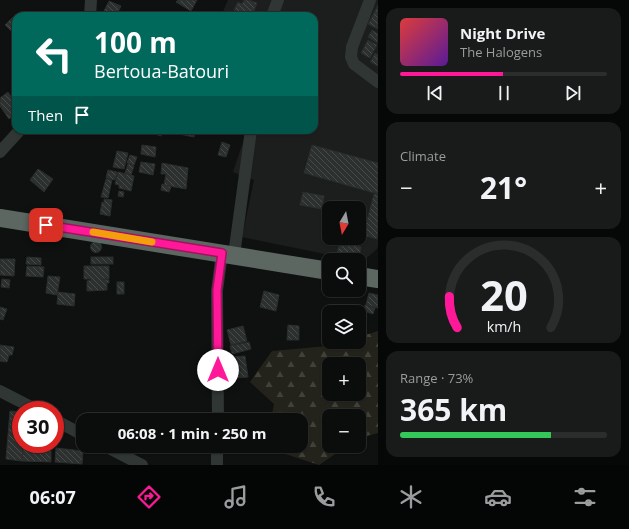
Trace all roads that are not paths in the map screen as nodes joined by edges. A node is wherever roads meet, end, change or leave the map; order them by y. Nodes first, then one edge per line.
1 (90, 0) edge
2 (278, 0) edge
3 (370, 0) edge
4 (90, 12) edge
5 (274, 12) edge
6 (378, 82) edge
7 (16, 134) edge
8 (250, 134) edge
9 (0, 152) edge
10 (0, 218) edge
11 (228, 254) junction
12 (322, 270) edge
13 (366, 277) edge
14 (378, 279) edge
15 (0, 391) edge
16 (19, 401) edge
17 (218, 413) edge
18 (64, 425) edge
19 (76, 431) edge
20 (119, 453) edge
21 (217, 453) edge
22 (142, 465) edge
23 (217, 465) edge

1 - 4 street
2 - 5 street
3 - 6 street
7 - 9 street
8 - 11 street
10 - 11 highway
11 - 12 highway
11 - 17 street
13 - 14 highway
15 - 16 street
18 - 19 street
20 - 22 street
21 - 23 street

